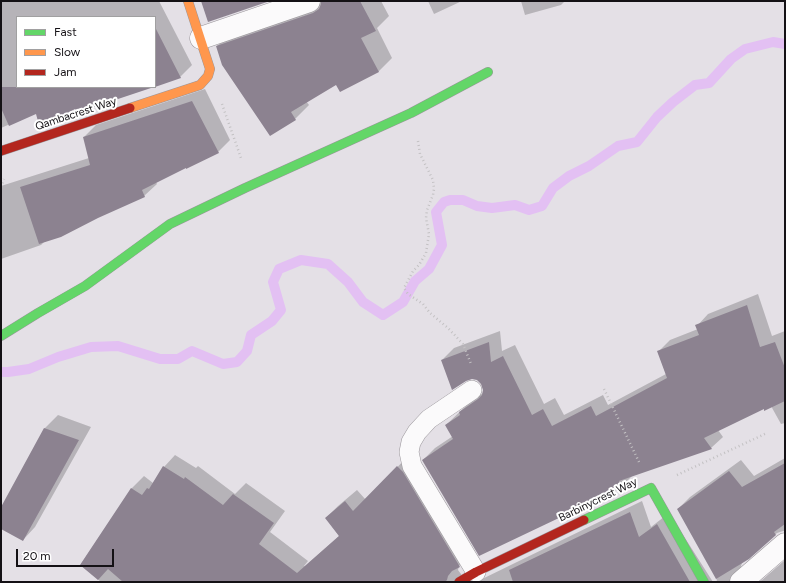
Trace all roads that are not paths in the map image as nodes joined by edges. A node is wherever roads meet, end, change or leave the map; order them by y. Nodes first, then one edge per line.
1 (188, 1) edge
2 (309, 1) edge
3 (201, 38) junction
4 (488, 72) dead end
5 (1, 151) edge
6 (1, 336) edge
7 (472, 390) road end
8 (785, 544) edge
9 (472, 579) edge
10 (704, 582) edge
11 (741, 582) edge

1 - 3 street
2 - 3 street
3 - 5 street, Qambacrest Way
4 - 6 street
7 - 9 lane
8 - 11 street
9 - 10 street, Barbinycrest Way

